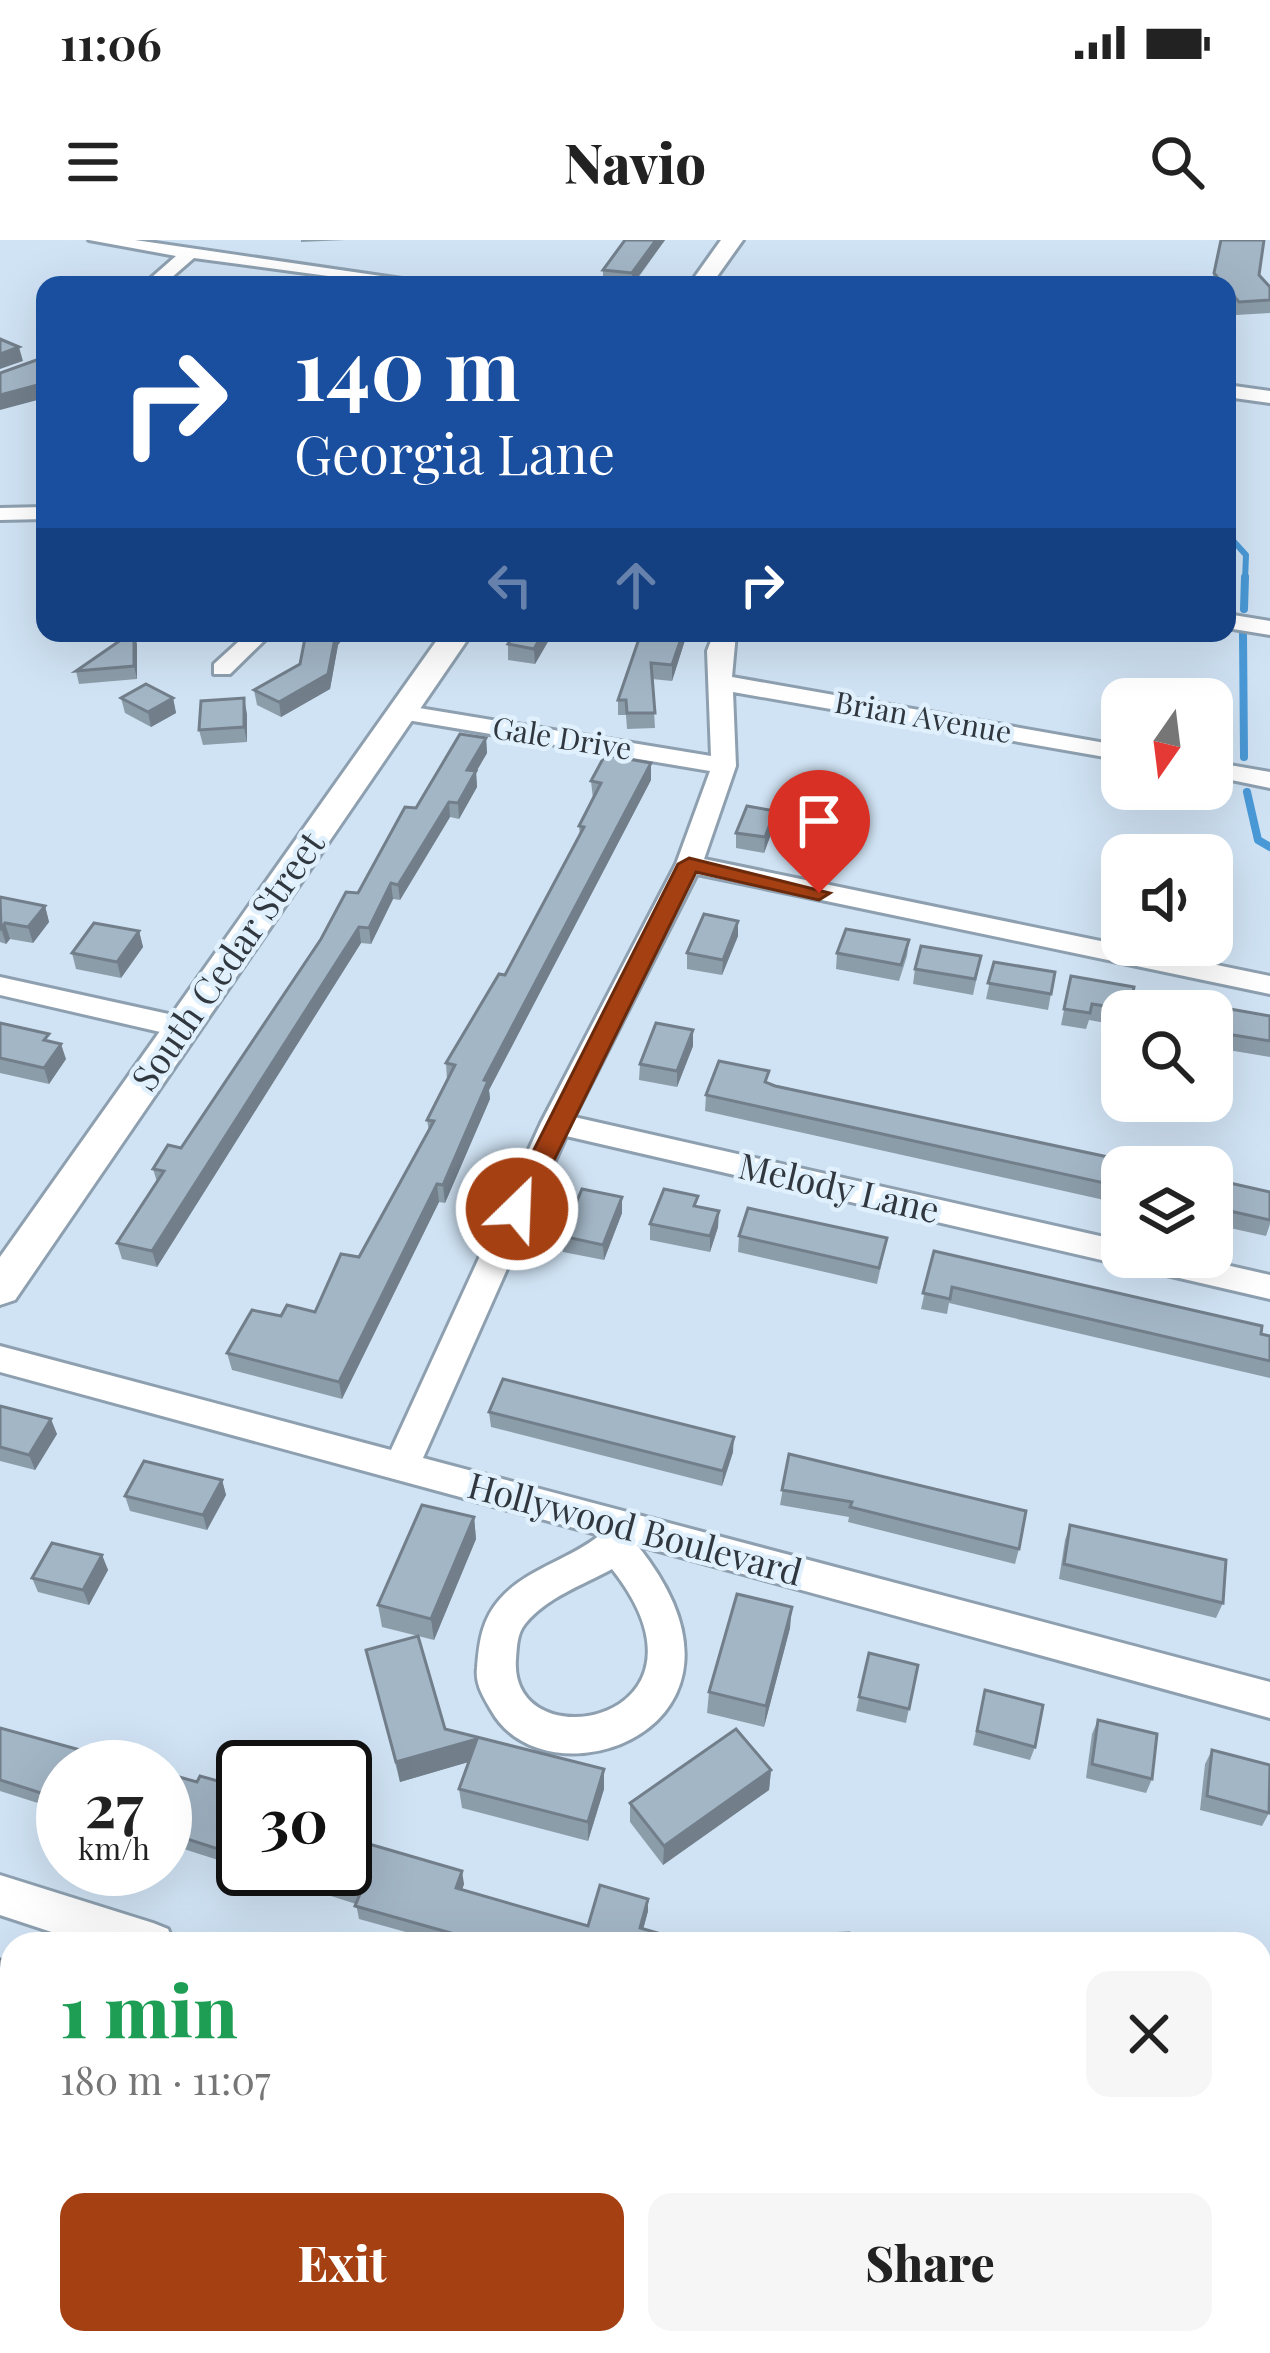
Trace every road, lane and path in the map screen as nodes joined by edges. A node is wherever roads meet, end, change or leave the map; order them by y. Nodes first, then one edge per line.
1 (97, 240) edge
2 (731, 240) edge
3 (190, 253) junction
4 (163, 276) edge
5 (365, 276) edge
6 (706, 276) edge
7 (1236, 392) edge
8 (1270, 397) edge
9 (36, 513) edge
10 (0, 514) edge
11 (1236, 622) edge
12 (1270, 628) edge
13 (251, 642) edge
14 (451, 642) edge
15 (722, 642) edge
16 (222, 669) dead end
17 (724, 682) junction
18 (401, 712) junction
19 (1101, 749) edge
20 (724, 766) junction
21 (1233, 773) edge
22 (1270, 780) edge
23 (689, 864) junction
24 (1270, 985) edge
25 (0, 986) edge
26 (182, 1027) junction
27 (556, 1124) junction
28 (1101, 1248) edge
29 (1230, 1278) edge
30 (1270, 1287) edge
31 (0, 1289) edge
32 (0, 1359) edge
33 (401, 1467) junction
34 (623, 1538) junction
35 (1270, 1700) edge
36 (0, 1895) edge
37 (116, 1932) edge

1 - 3 street
2 - 6 main road
3 - 4 street
3 - 5 street
7 - 8 street
9 - 10 street
11 - 12 street
13 - 16 street
14 - 18 main road, South Cedar Street
15 - 17 street
17 - 19 street, Brian Avenue
17 - 20 street
18 - 20 street, Gale Drive
18 - 26 main road, South Cedar Street
20 - 23 street
21 - 22 street
23 - 24 street
23 - 27 street
25 - 26 street
26 - 31 main road, South Cedar Street
27 - 28 street, Melody Lane
27 - 33 street
29 - 30 street
32 - 33 street, Hollywood Boulevard
33 - 34 street, Hollywood Boulevard
34 - 34 street
34 - 35 street, Hollywood Boulevard
36 - 37 street

